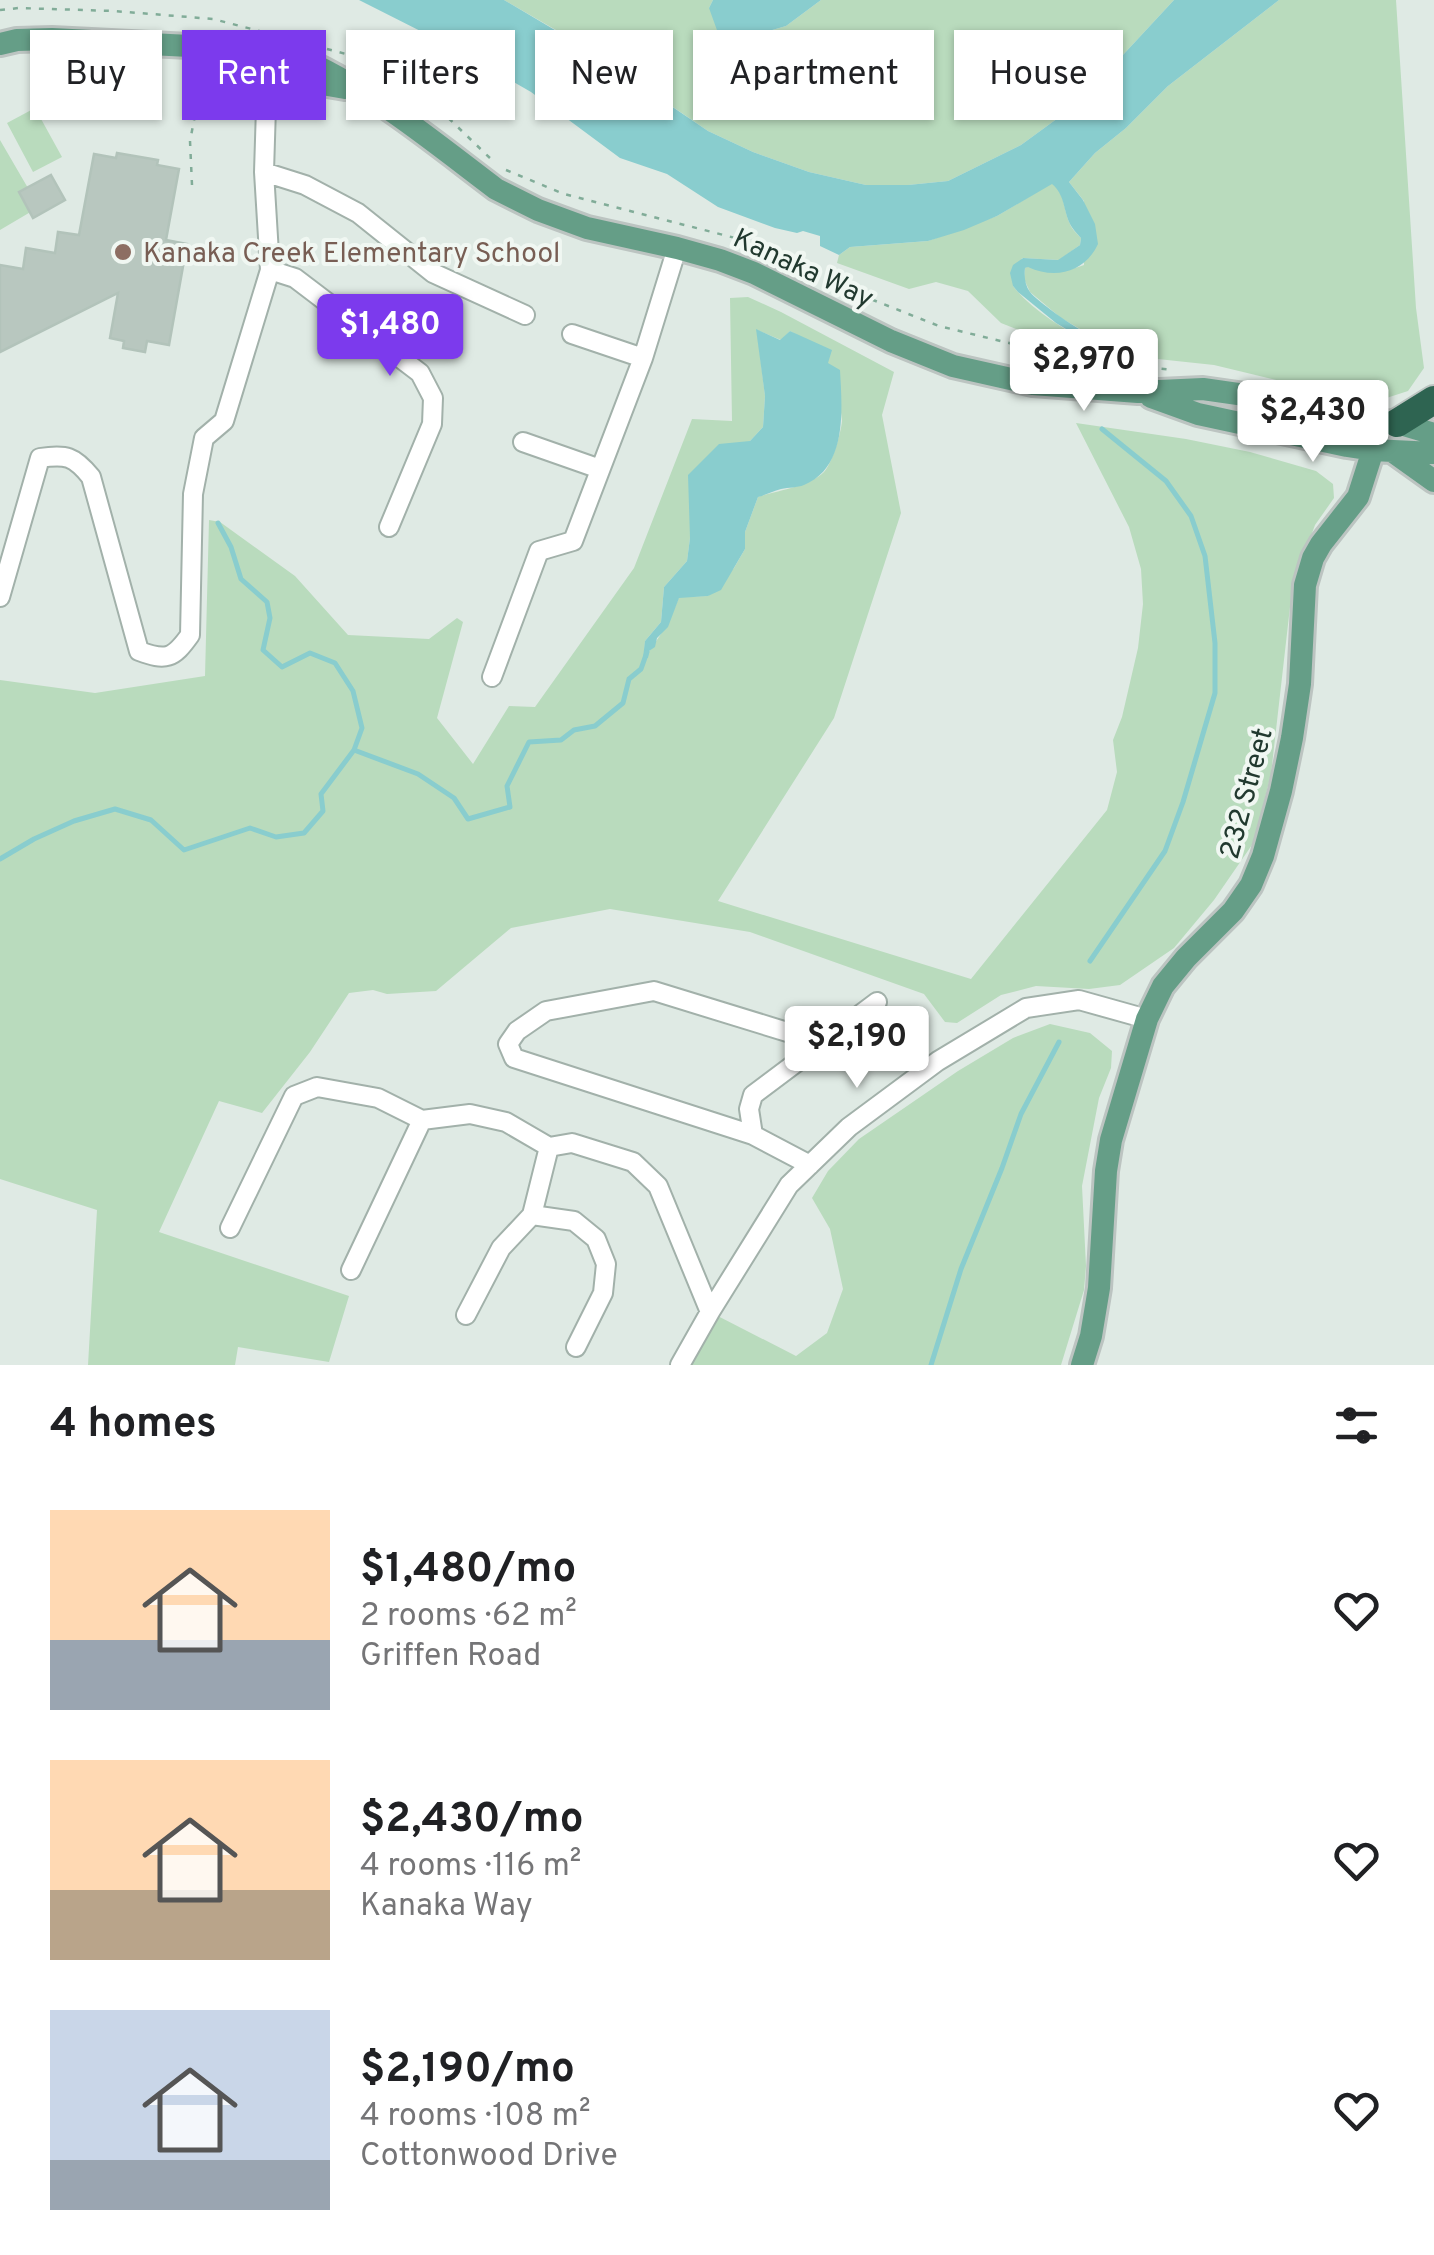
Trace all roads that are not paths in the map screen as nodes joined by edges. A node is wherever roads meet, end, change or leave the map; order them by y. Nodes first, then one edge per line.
1 (0, 44) edge
2 (182, 46) edge
3 (268, 120) edge
4 (401, 120) edge
5 (264, 172) junction
6 (677, 248) junction
7 (270, 270) junction
8 (525, 315) dead end
9 (572, 334) dead end
10 (642, 358) junction
11 (1138, 392) junction
12 (1434, 400) edge
13 (1434, 434) edge
14 (1388, 441) junction
15 (524, 442) dead end
16 (1434, 452) edge
17 (600, 469) junction
18 (1434, 481) edge
19 (389, 527) dead end
20 (0, 596) edge
21 (492, 677) dead end
22 (878, 1002) dead end
23 (1147, 1019) junction
24 (822, 1043) junction
25 (422, 1120) junction
26 (753, 1135) junction
27 (549, 1147) junction
28 (810, 1164) junction
29 (532, 1215) junction
30 (230, 1228) dead end
31 (352, 1270) dead end
32 (710, 1312) junction
33 (466, 1315) dead end
34 (576, 1348) dead end
35 (1090, 1363) edge
36 (680, 1365) edge

1 - 2 main road, Kanaka Way
3 - 5 street
4 - 6 main road, Kanaka Way
5 - 7 street
5 - 8 street
6 - 10 street
6 - 11 main road, Kanaka Way
7 - 19 street
7 - 20 street
9 - 10 street
10 - 17 street
11 - 14 main road, Kanaka Way
11 - 14 main road, Kanaka Way
12 - 14 highway
13 - 14 main road, Kanaka Way
14 - 16 main road, Kanaka Way
14 - 18 main road
14 - 23 main road, 232 Street
15 - 17 street
17 - 21 street
22 - 24 street
23 - 28 street
23 - 35 main road, 232 Street
24 - 26 street
24 - 26 street
25 - 27 street
25 - 30 street
25 - 31 street
26 - 28 street
27 - 29 street
27 - 32 street
28 - 32 street
29 - 33 street
29 - 34 street
32 - 36 street

